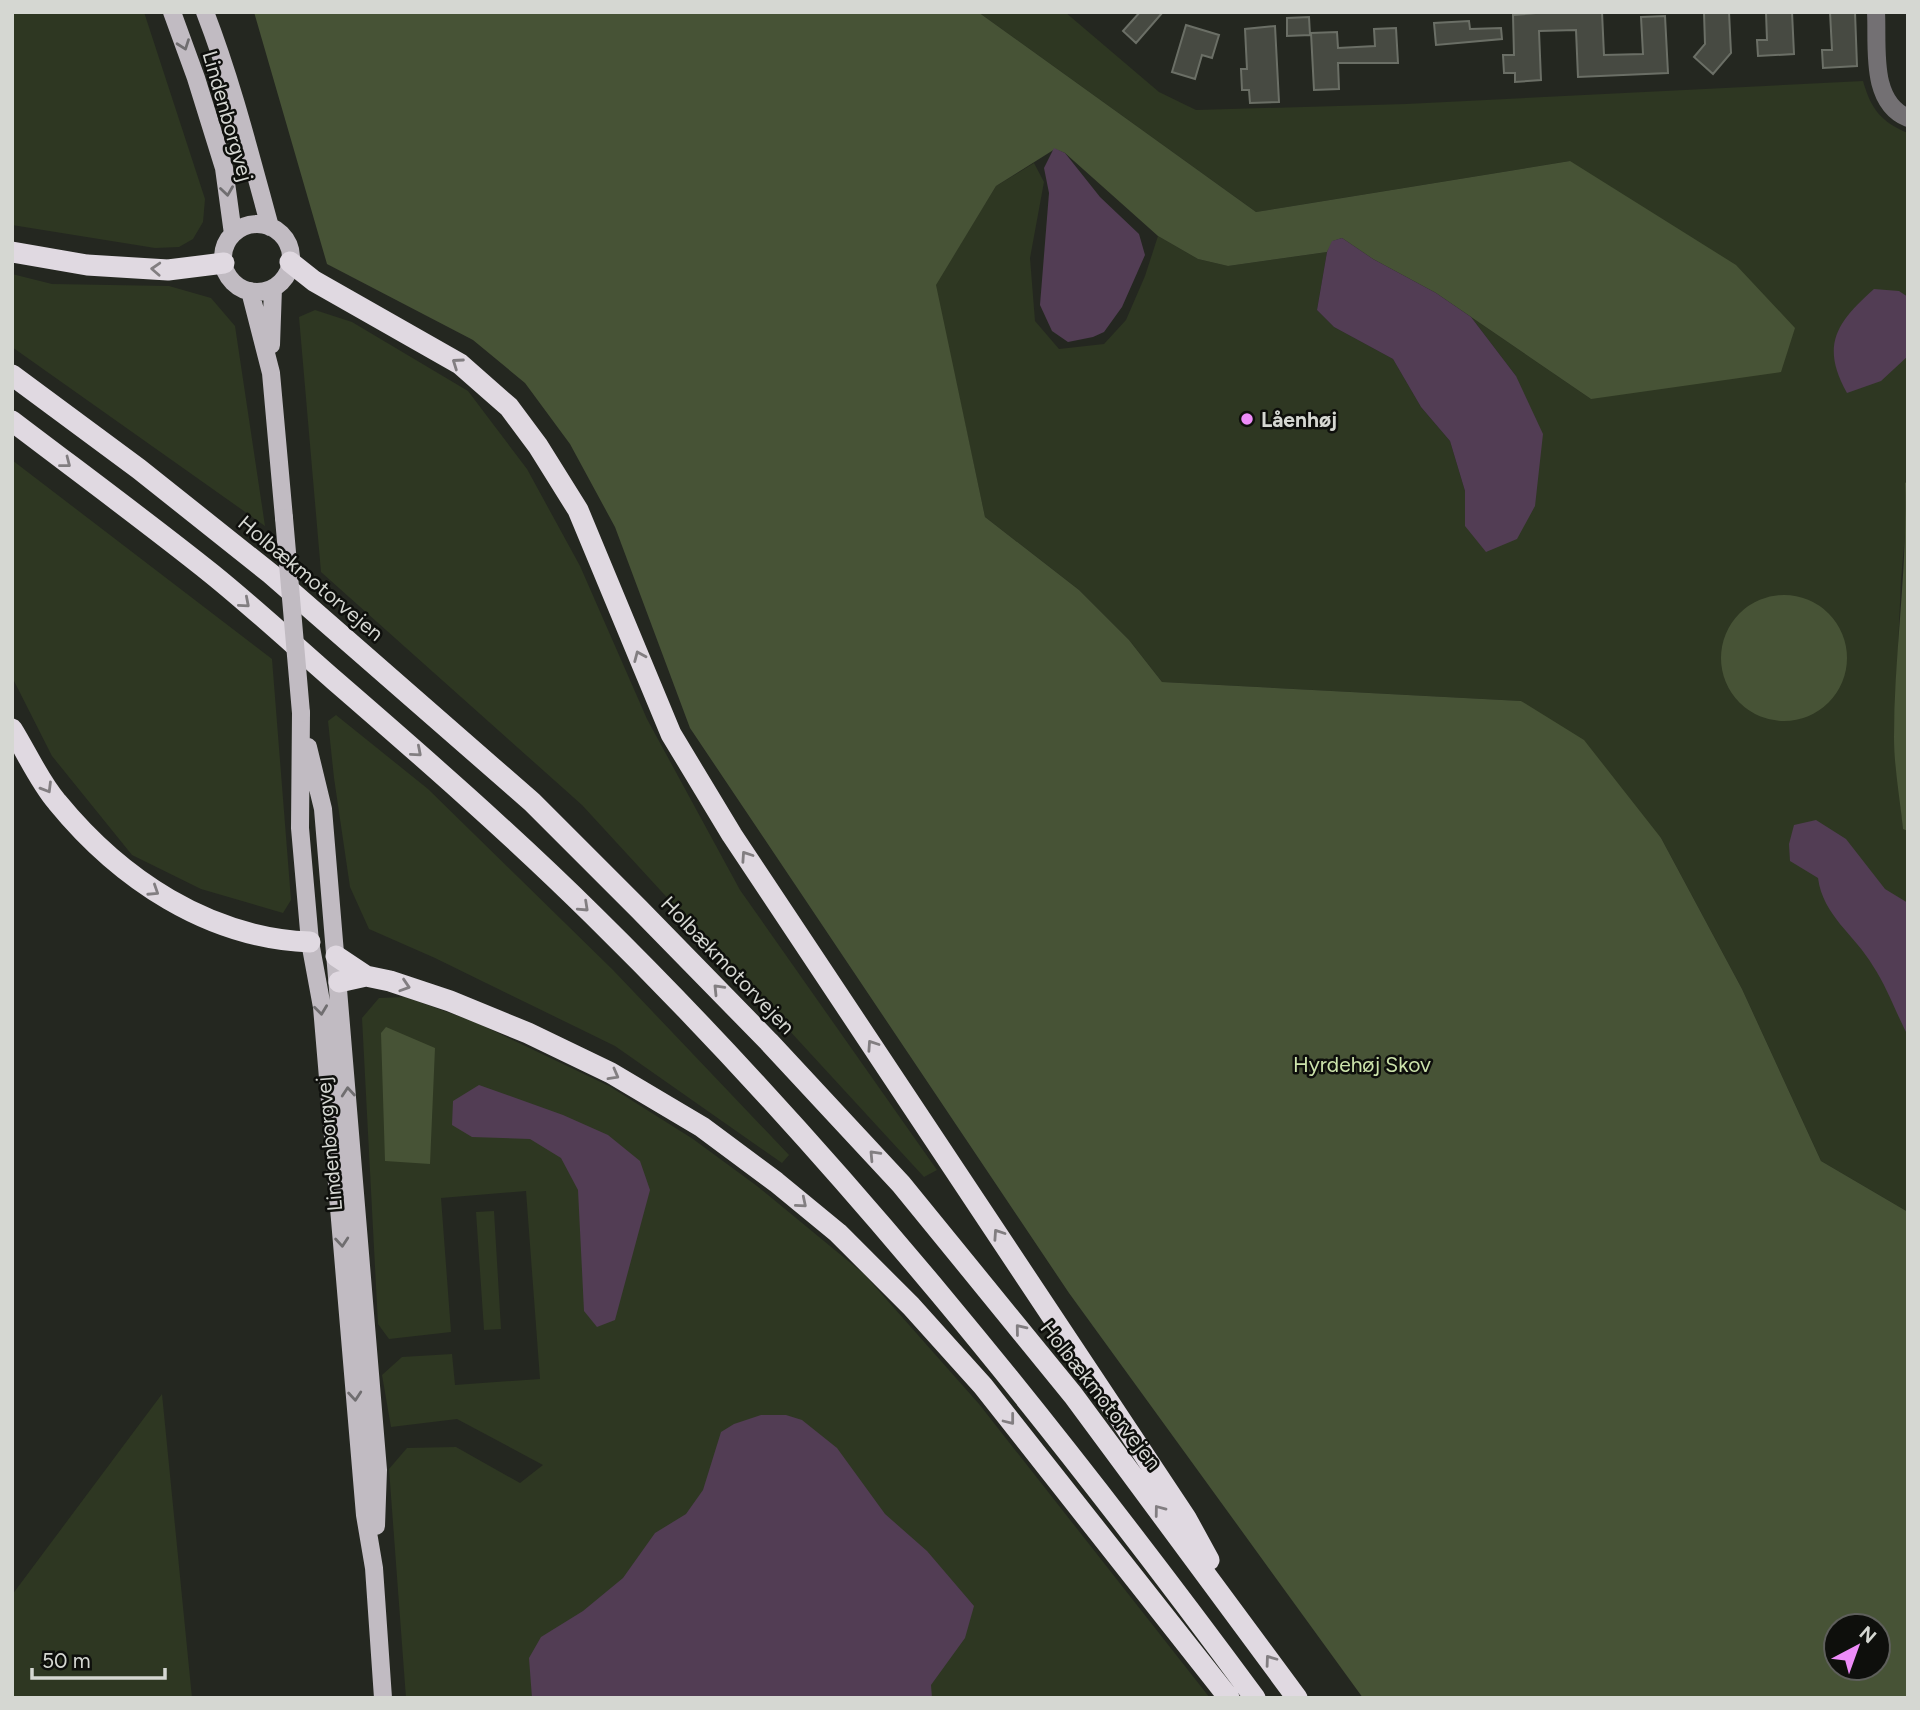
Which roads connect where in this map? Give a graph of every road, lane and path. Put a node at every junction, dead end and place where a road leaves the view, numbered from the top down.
1 (172, 12) edge
2 (205, 12) edge
3 (1876, 12) edge
4 (1908, 118) edge
5 (270, 227) junction
6 (233, 234) junction
7 (12, 253) edge
8 (290, 262) junction
9 (223, 263) junction
10 (273, 288) junction
11 (250, 291) junction
12 (271, 373) junction
13 (12, 375) edge
14 (12, 421) edge
15 (302, 716) junction
16 (12, 729) edge
17 (323, 935) junction
18 (336, 957) junction
19 (366, 976) junction
20 (339, 982) junction
21 (374, 1569) junction
22 (1243, 1623) junction
23 (383, 1698) edge
24 (1229, 1698) edge
25 (1255, 1698) edge
26 (1297, 1698) edge

1 -> 6 main road, Lindenborgvej
2 - 5 main road, Lindenborgvej
3 - 4 street
5 - 6 main road
5 - 8 main road
6 - 9 main road
9 -> 7 highway
8 - 10 main road
22 -> 8 highway
9 - 11 main road
10 - 11 main road
10 - 12 main road, Lindenborgvej
11 - 12 main road, Lindenborgvej
12 - 15 main road, Lindenborgvej, bridge
22 -> 13 highway, Holbækmotorvejen
14 -> 25 highway
15 - 17 main road, Lindenborgvej
15 - 17 main road, Lindenborgvej
16 -> 17 highway
17 - 18 main road
17 -> 21 main road, Lindenborgvej
18 - 19 highway
18 - 20 main road, Lindenborgvej
19 - 20 highway
19 -> 24 highway
21 -> 20 main road, Lindenborgvej
21 - 23 main road, Lindenborgvej
26 -> 22 highway, Holbækmotorvejen

